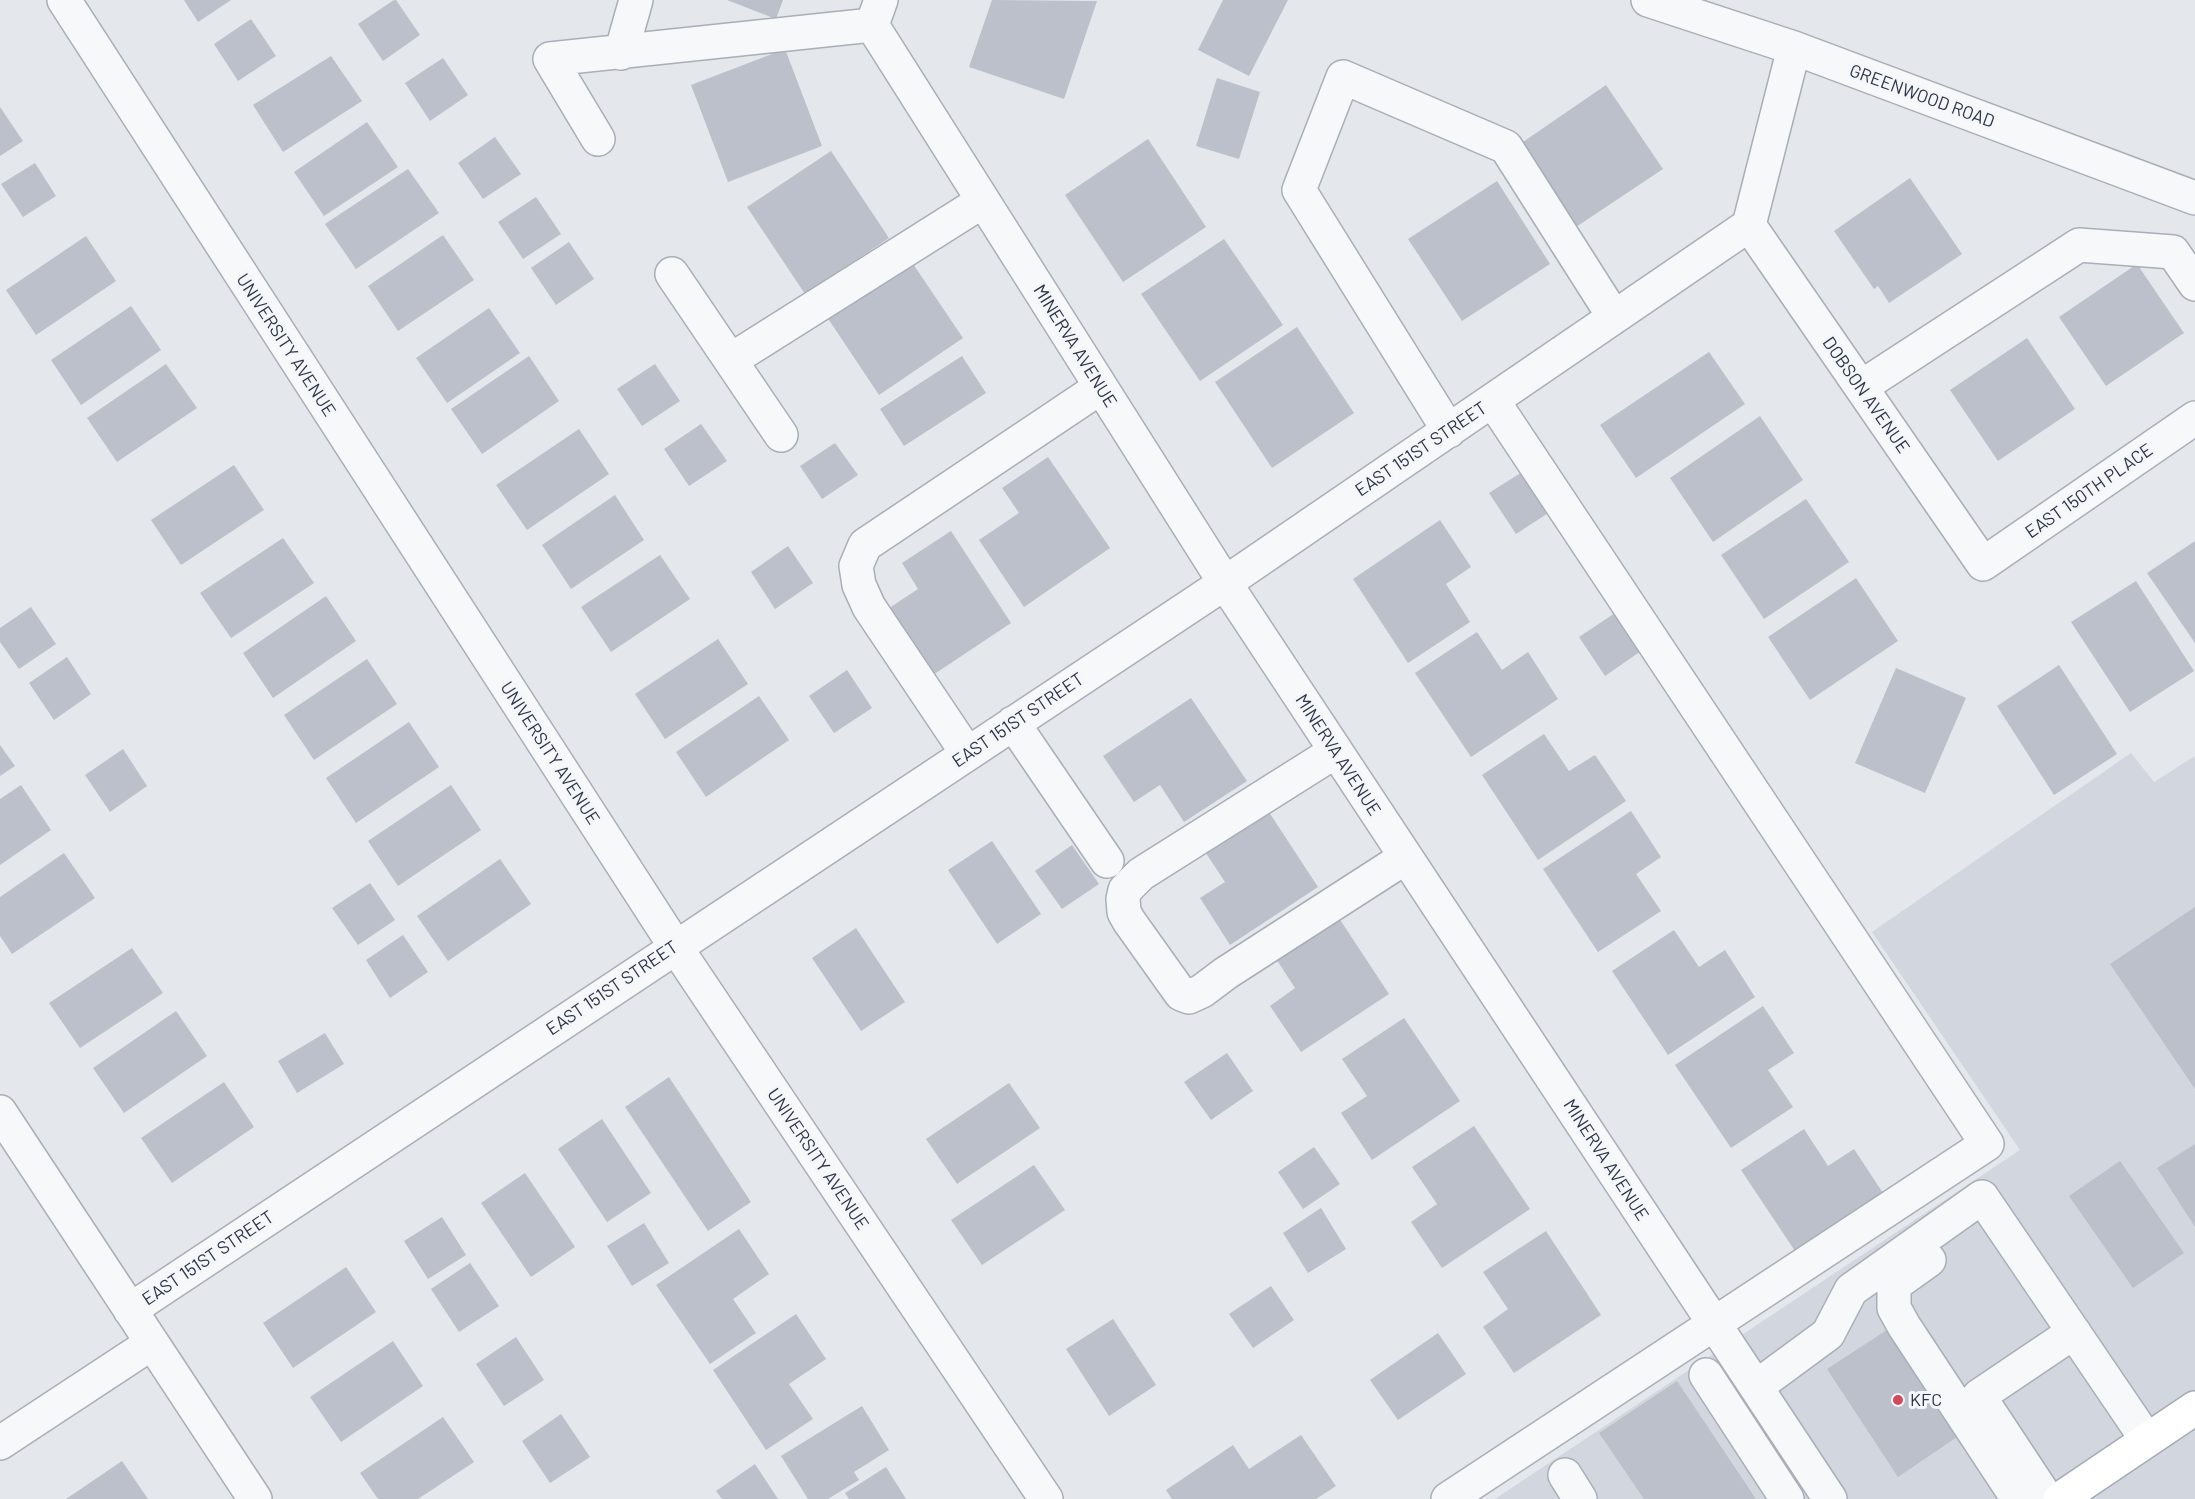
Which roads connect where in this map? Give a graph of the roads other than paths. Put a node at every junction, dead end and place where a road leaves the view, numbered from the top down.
1 (64, 0) edge
2 (636, 0) edge
3 (1648, 0) edge
4 (876, 13) edge
5 (1794, 48) junction
6 (621, 52) junction
7 (598, 139) dead end
8 (2195, 198) edge
9 (983, 201) junction
10 (1749, 225) junction
11 (672, 274) dead end
12 (2195, 284) edge
13 (1614, 317) junction
14 (731, 360) junction
15 (1101, 387) junction
16 (1861, 387) junction
17 (1493, 401) junction
18 (2195, 418) edge
19 (1449, 431) junction
20 (781, 435) dead end
21 (1983, 564) joint
22 (1225, 583) junction
23 (1013, 723) junction
24 (1336, 751) junction
25 (967, 753) junction
26 (1406, 857) junction
27 (1107, 861) dead end
28 (675, 946) junction
29 (0, 1112) edge
30 (1993, 1213) junction
31 (130, 1310) junction
32 (1715, 1324) junction
33 (2074, 1332) junction
34 (152, 1343) junction
35 (1706, 1375) dead end
36 (1756, 1387) junction
37 (2195, 1408) edge
38 (2147, 1440) junction
39 (0, 1443) edge
40 (255, 1499) edge
41 (1046, 1499) edge
42 (1448, 1499) edge
43 (1787, 1499) edge
44 (1830, 1499) edge
45 (2018, 1499) edge
46 (2047, 1499) edge
47 (2060, 1499) edge

1 - 28 street, UNIVERSITY AVENUE
2 - 6 street
3 - 5 street, GREENWOOD ROAD
4 - 6 street
4 - 9 street, MINERVA AVENUE
5 - 8 street, GREENWOOD ROAD
5 - 10 street
6 - 7 street
9 - 14 street
9 - 15 street, MINERVA AVENUE
10 - 13 street, EAST 151ST STREET
10 - 16 street, DOBSON AVENUE
11 - 14 street
12 - 16 street
13 - 17 street, EAST 151ST STREET
13 - 19 street
14 - 20 street
15 - 22 street, MINERVA AVENUE
15 - 25 street
16 - 21 street, DOBSON AVENUE
17 - 19 street, EAST 151ST STREET
17 - 32 street
18 - 21 street, EAST 150TH PLACE
19 - 22 street, EAST 151ST STREET
22 - 23 street, EAST 151ST STREET
22 - 24 street, MINERVA AVENUE
23 - 25 street, EAST 151ST STREET
23 - 27 street
24 - 26 street, MINERVA AVENUE
24 - 26 street
25 - 28 street, EAST 151ST STREET
26 - 32 street, MINERVA AVENUE
28 - 31 street, EAST 151ST STREET
28 - 41 street, UNIVERSITY AVENUE
29 - 31 street
30 - 33 street
30 - 36 street
30 - 45 street
31 - 34 street
32 - 36 street, MINERVA AVENUE
32 - 42 street
33 - 38 street
33 - 46 street
34 - 39 street
34 - 40 street
35 - 43 street
36 - 44 street, MINERVA AVENUE
37 - 38 main road
38 - 47 main road

